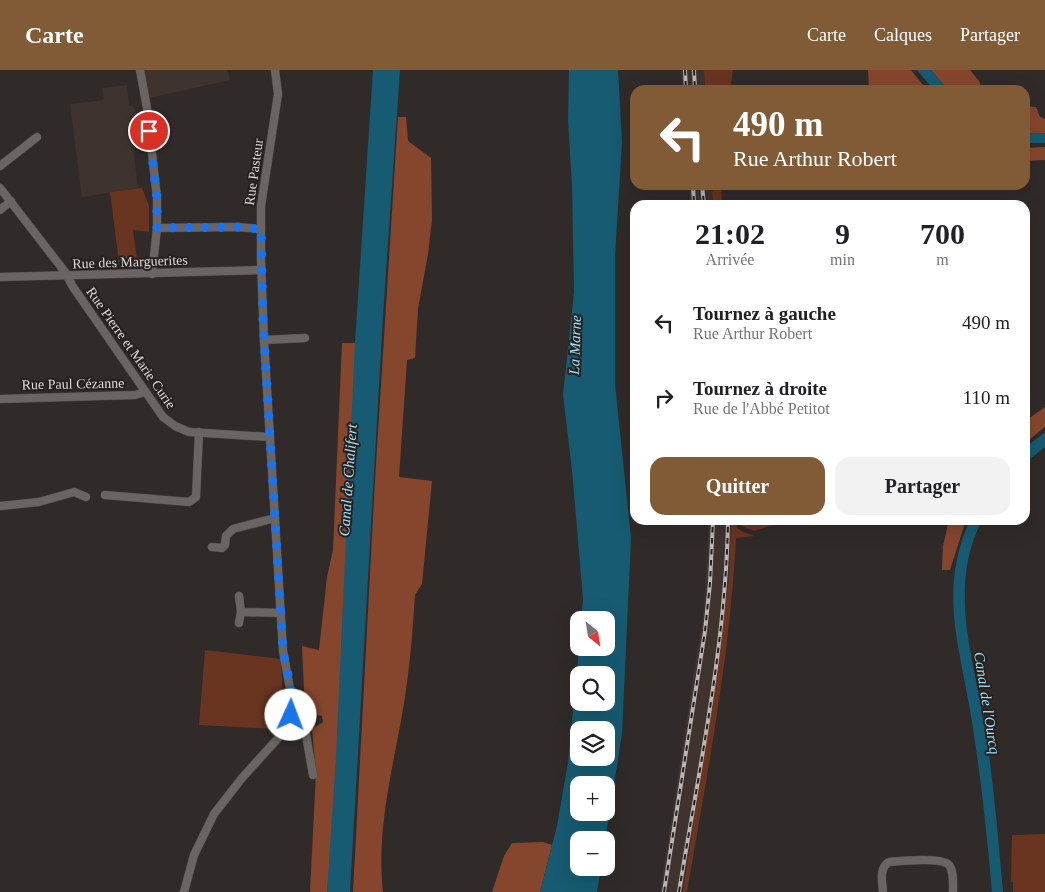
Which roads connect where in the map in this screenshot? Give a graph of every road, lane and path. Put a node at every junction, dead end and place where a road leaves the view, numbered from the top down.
1 (140, 70) edge
2 (275, 70) edge
3 (37, 137) dead end
4 (0, 166) edge
5 (0, 188) edge
6 (11, 202) junction
7 (0, 210) edge
8 (157, 228) junction
9 (261, 229) junction
10 (261, 270) junction
11 (152, 274) junction
12 (68, 276) junction
13 (0, 277) edge
14 (305, 338) dead end
15 (264, 340) junction
16 (145, 392) junction
17 (0, 399) edge
18 (199, 432) junction
19 (270, 437) junction
20 (105, 496) dead end
21 (86, 497) dead end
22 (0, 506) edge
23 (275, 518) junction
24 (212, 547) dead end
25 (239, 596) dead end
26 (241, 612) junction
27 (281, 613) junction
28 (239, 624) dead end
29 (293, 708) junction
30 (313, 775) dead end
31 (184, 892) edge
32 (883, 892) edge
33 (953, 892) edge

1 - 8 street
2 - 9 street, Rue Pasteur
3 - 4 street
5 - 6 street, Rue Pierre et Marie Curie
6 - 7 street
6 - 12 street, Rue Pierre et Marie Curie
8 - 9 street
8 - 11 street
9 - 10 street, Rue Pasteur
10 - 11 street, Rue des Marguerites
10 - 15 street, Rue Pasteur
11 - 12 street, Rue des Marguerites
12 - 13 street, Rue des Marguerites
12 - 16 street, Rue Pierre et Marie Curie
14 - 15 street
15 - 19 street, Rue Pasteur
16 - 17 street, Rue Paul Cézanne
16 - 18 street, Rue Pierre et Marie Curie
18 - 19 street, Rue Pierre et Marie Curie
18 - 20 street
19 - 23 street, Rue Pasteur
21 - 22 street
23 - 24 street
23 - 27 street, Rue Pasteur
25 - 26 street
26 - 27 street
26 - 28 street
27 - 29 street, Rue Pasteur
29 - 30 street
29 - 31 street
32 - 33 street

